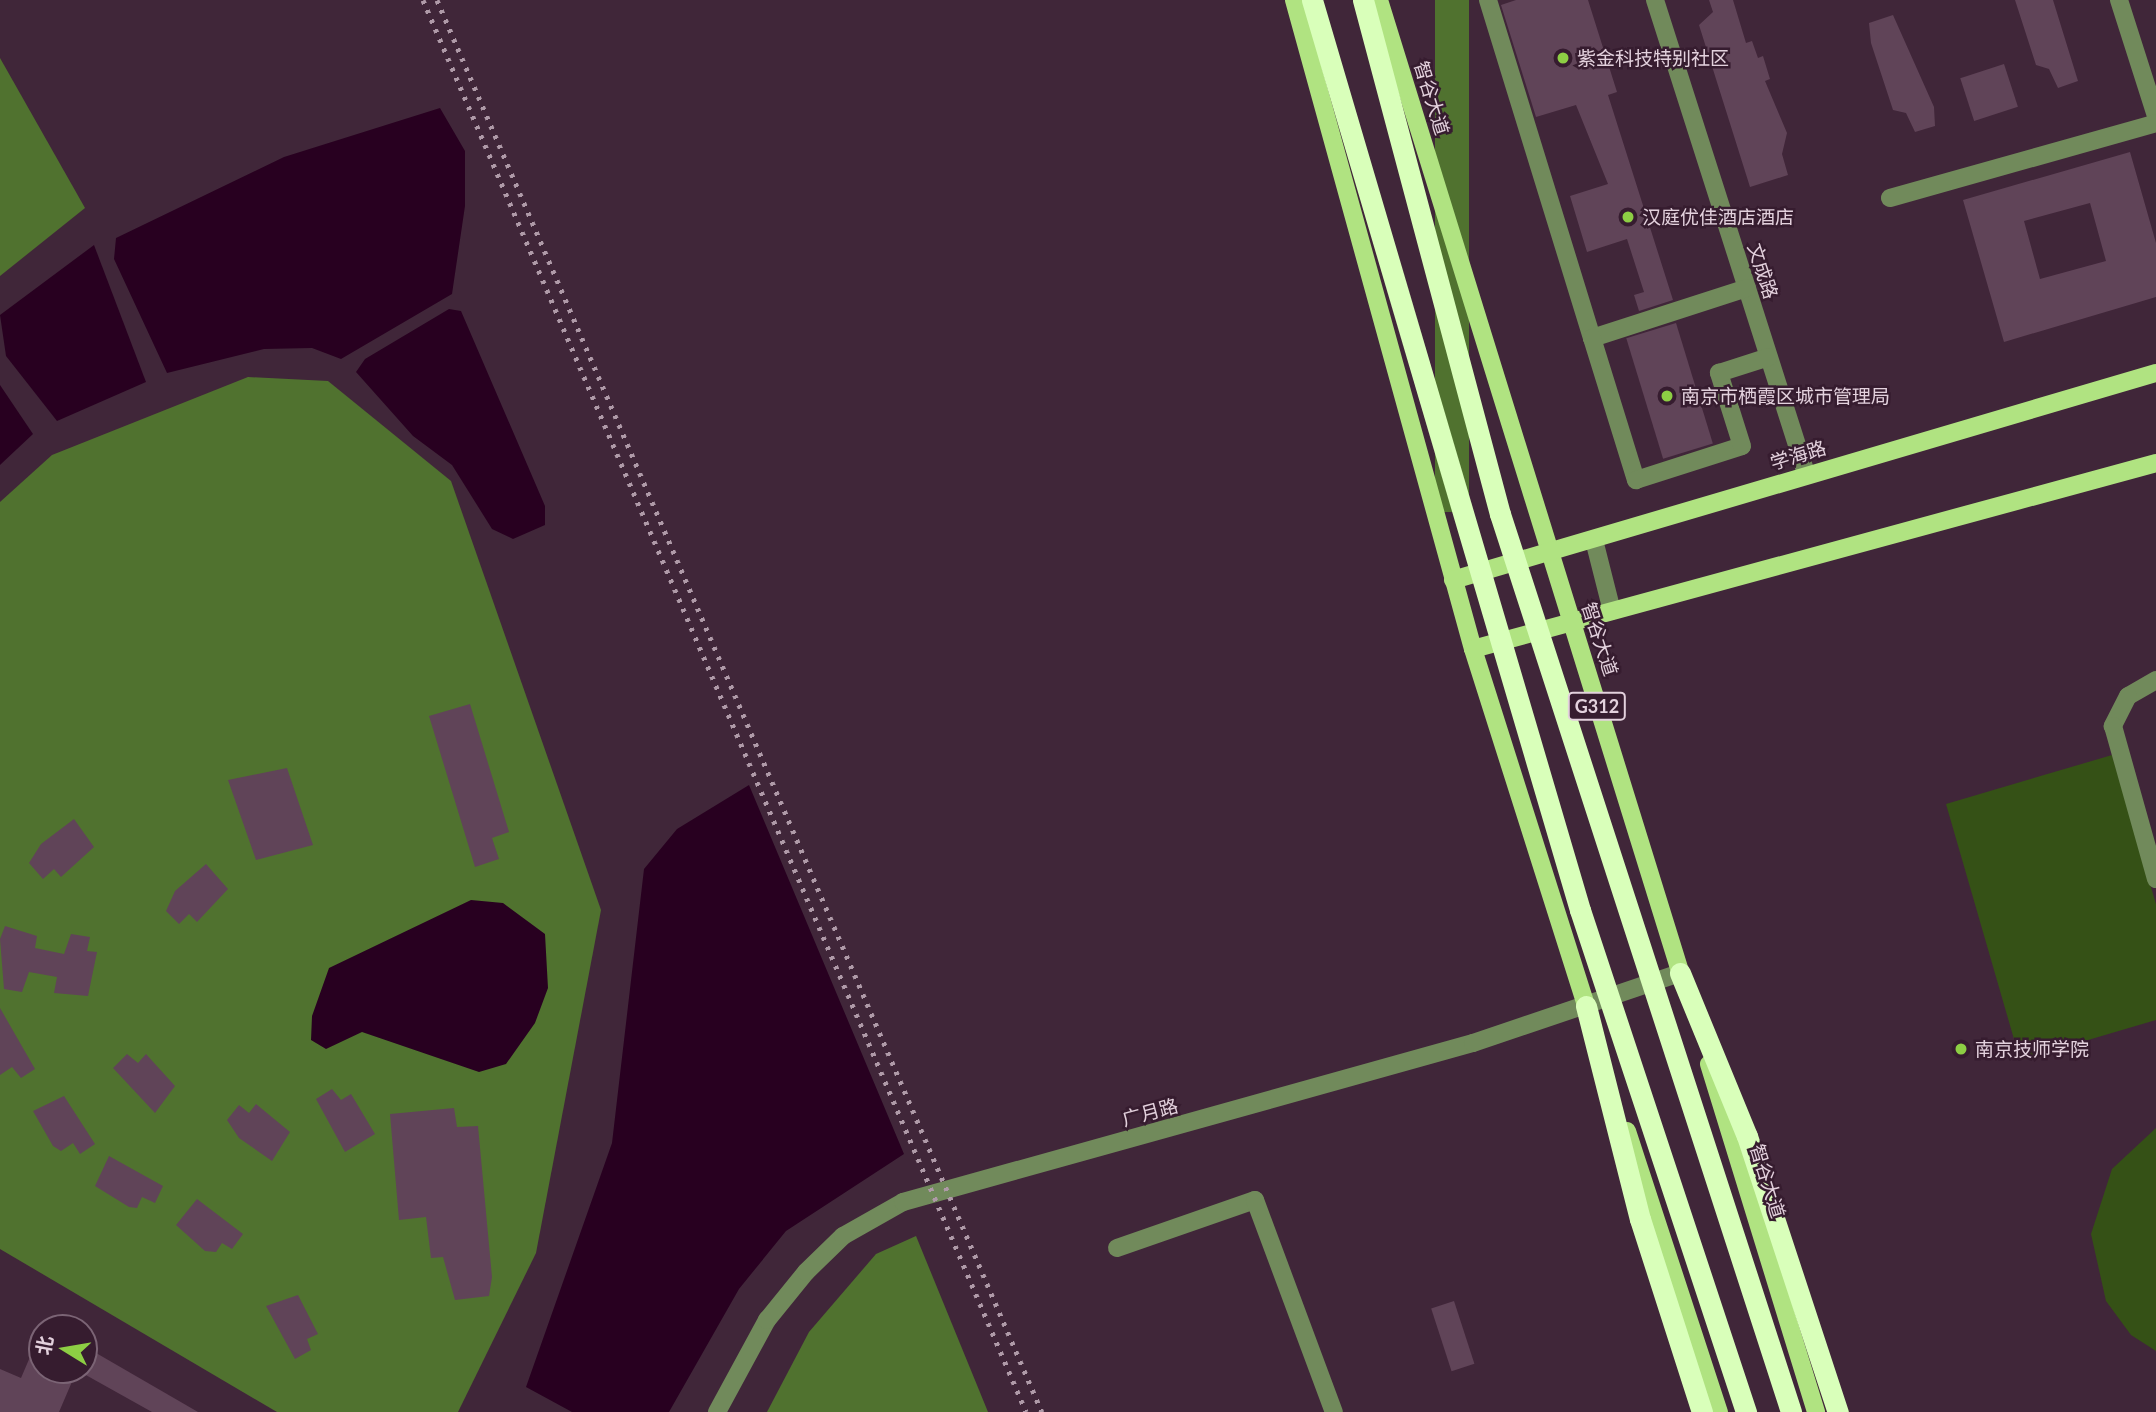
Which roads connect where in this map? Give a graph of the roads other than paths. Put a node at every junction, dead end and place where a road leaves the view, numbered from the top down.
1 (1294, 0) edge
2 (1311, 0) edge
3 (1488, 0) edge
4 (1655, 0) edge
5 (2119, 0) edge
6 (1368, 3) edge
7 (2156, 116) edge
8 (2156, 123) edge
9 (1890, 198) dead end
10 (1747, 288) junction
11 (1592, 338) junction
12 (1769, 357) junction
13 (2156, 373) edge
14 (2156, 463) edge
15 (1806, 474) junction
16 (1594, 540) junction
17 (1547, 553) junction
18 (1453, 580) junction
19 (1612, 611) junction
20 (1571, 622) junction
21 (1473, 649) junction
22 (2156, 680) edge
23 (2156, 878) edge
24 (1680, 973) junction
25 (1586, 1006) junction
26 (1116, 1248) dead end
27 (717, 1412) edge
28 (1334, 1412) edge
29 (1702, 1412) edge
30 (1719, 1412) edge
31 (1746, 1412) edge
32 (1791, 1412) edge
33 (1816, 1412) edge
34 (1838, 1412) edge

1 - 18 main road
2 - 31 highway
3 - 11 street
4 - 10 street, 文成路
5 - 7 street
6 - 17 main road, 智谷大道 / G312
6 - 32 highway, 智谷大道 / G312
8 - 9 street
10 - 11 street
10 - 12 street, 文成路
11 - 12 street
12 - 15 street, 文成路
13 - 15 main road, 学海路
14 - 19 main road
15 - 16 main road, 学海路
16 - 17 main road, 学海路
16 - 19 street
17 - 18 main road, 学海路
17 - 20 main road, 智谷大道 / G312
18 - 21 main road
19 - 20 main road
20 - 21 main road
20 - 24 main road, 智谷大道 / G312
21 - 25 main road
22 - 23 street
24 - 25 street, 广月路
24 - 33 main road, 智谷大道 / G312
24 - 34 highway
25 - 27 street, 广月路
25 - 29 highway
25 - 30 main road
26 - 28 street

